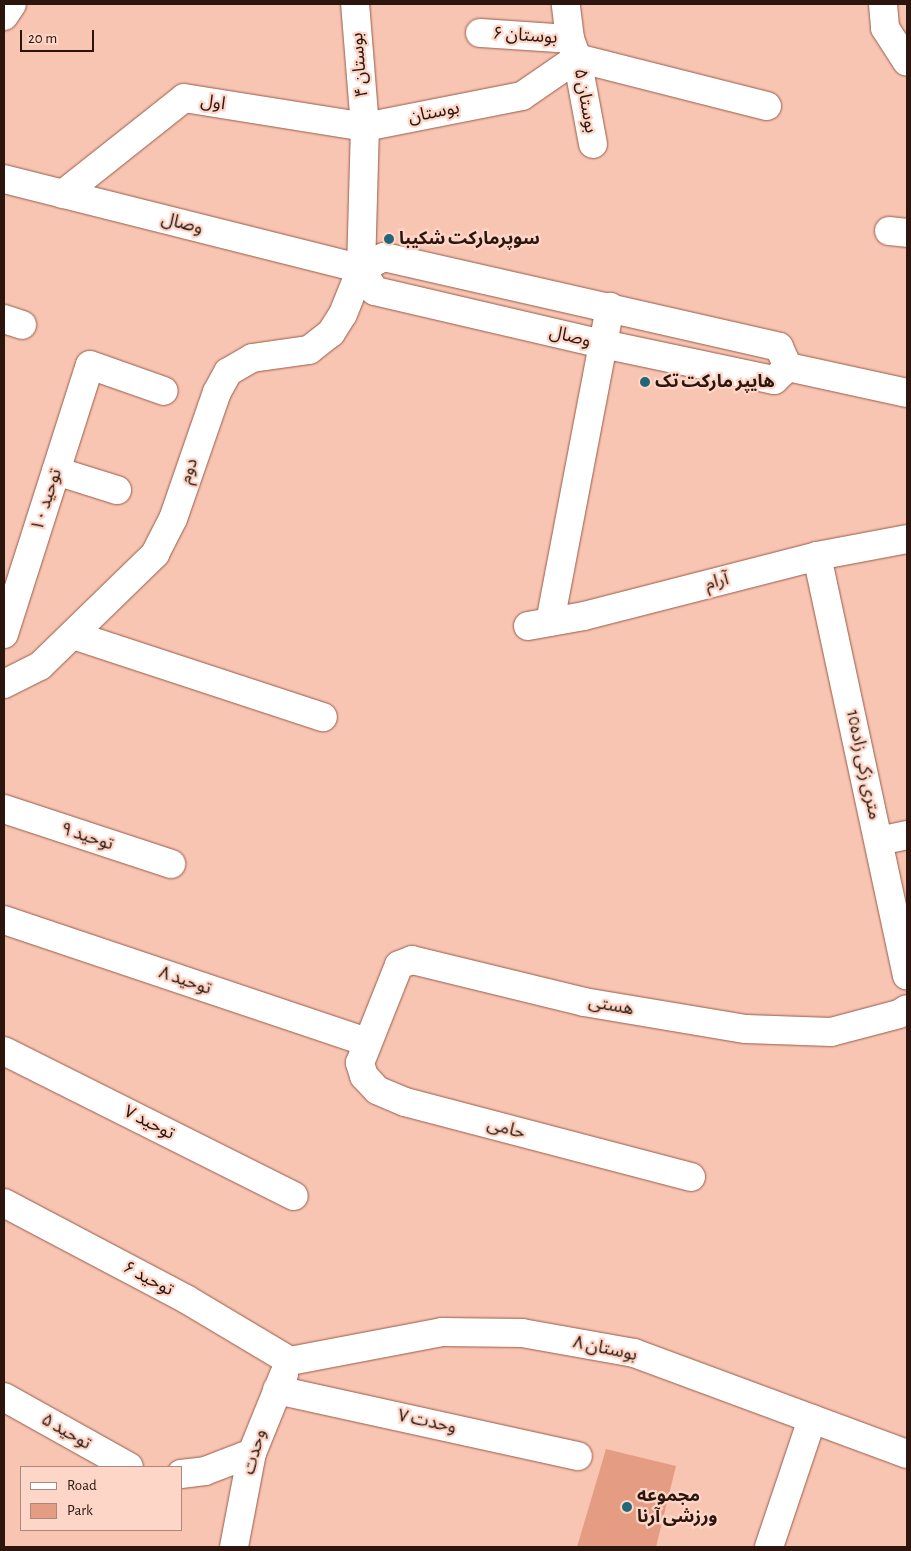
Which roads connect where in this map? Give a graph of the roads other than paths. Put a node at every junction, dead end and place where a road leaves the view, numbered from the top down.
1 (12, 4) edge
2 (355, 4) edge
3 (566, 4) edge
4 (883, 4) edge
5 (4, 16) edge
6 (480, 34) dead end
7 (573, 48) junction
8 (907, 62) edge
9 (767, 106) dead end
10 (365, 127) junction
11 (593, 144) dead end
12 (4, 179) edge
13 (63, 194) junction
14 (361, 269) junction
15 (610, 307) junction
16 (603, 344) junction
17 (788, 367) junction
18 (164, 391) dead end
19 (907, 393) edge
20 (56, 471) junction
21 (117, 490) dead end
22 (907, 539) edge
23 (818, 556) junction
24 (4, 634) edge
25 (73, 635) junction
26 (4, 684) edge
27 (323, 717) dead end
28 (4, 809) edge
29 (907, 835) edge
30 (879, 841) junction
31 (171, 864) dead end
32 (4, 920) edge
33 (907, 975) edge
34 (907, 1008) edge
35 (366, 1042) junction
36 (4, 1050) edge
37 (691, 1177) dead end
38 (294, 1196) dead end
39 (4, 1203) edge
40 (290, 1361) junction
41 (277, 1390) junction
42 (4, 1397) edge
43 (812, 1419) junction
44 (252, 1453) junction
45 (907, 1454) edge
46 (578, 1456) dead end
47 (127, 1466) edge
48 (182, 1474) edge
49 (234, 1547) edge
50 (769, 1547) edge

1 - 5 street
2 - 10 street, بوستان ۴
3 - 7 street
4 - 8 street
6 - 7 street, بوستان ۶
7 - 9 street, بوستان ۶
7 - 10 street, بوستان
7 - 11 street, بوستان ۵
10 - 13 street, اول
10 - 14 street
12 - 13 street, وصال
13 - 14 street, وصال
14 - 15 street
14 - 16 street, وصال
14 - 25 street, دوم
15 - 16 street
15 - 17 street
16 - 17 street, وصال
16 - 23 street, آرام
17 - 19 street
18 - 20 street, توحید ۱۰
20 - 21 street
20 - 24 street, توحید ۱۰
22 - 23 street, آرام
23 - 30 street, 10متری زکی زاده
25 - 26 street, دوم
25 - 27 street
28 - 31 street, توحید ۹
29 - 30 street
30 - 33 street, 10متری زکی زاده
32 - 35 street, توحید ۸
34 - 35 street, هستی
35 - 37 street, حامی
36 - 38 street, توحید ۷
39 - 40 street, توحید ۶
40 - 41 street, وحدت
40 - 43 street, بوستان ۸
41 - 44 street, وحدت
41 - 46 street, وحدت ۷
42 - 47 street, توحید ۵
43 - 45 street, بوستان ۸
43 - 50 street
44 - 48 street
44 - 49 street, وحدت

